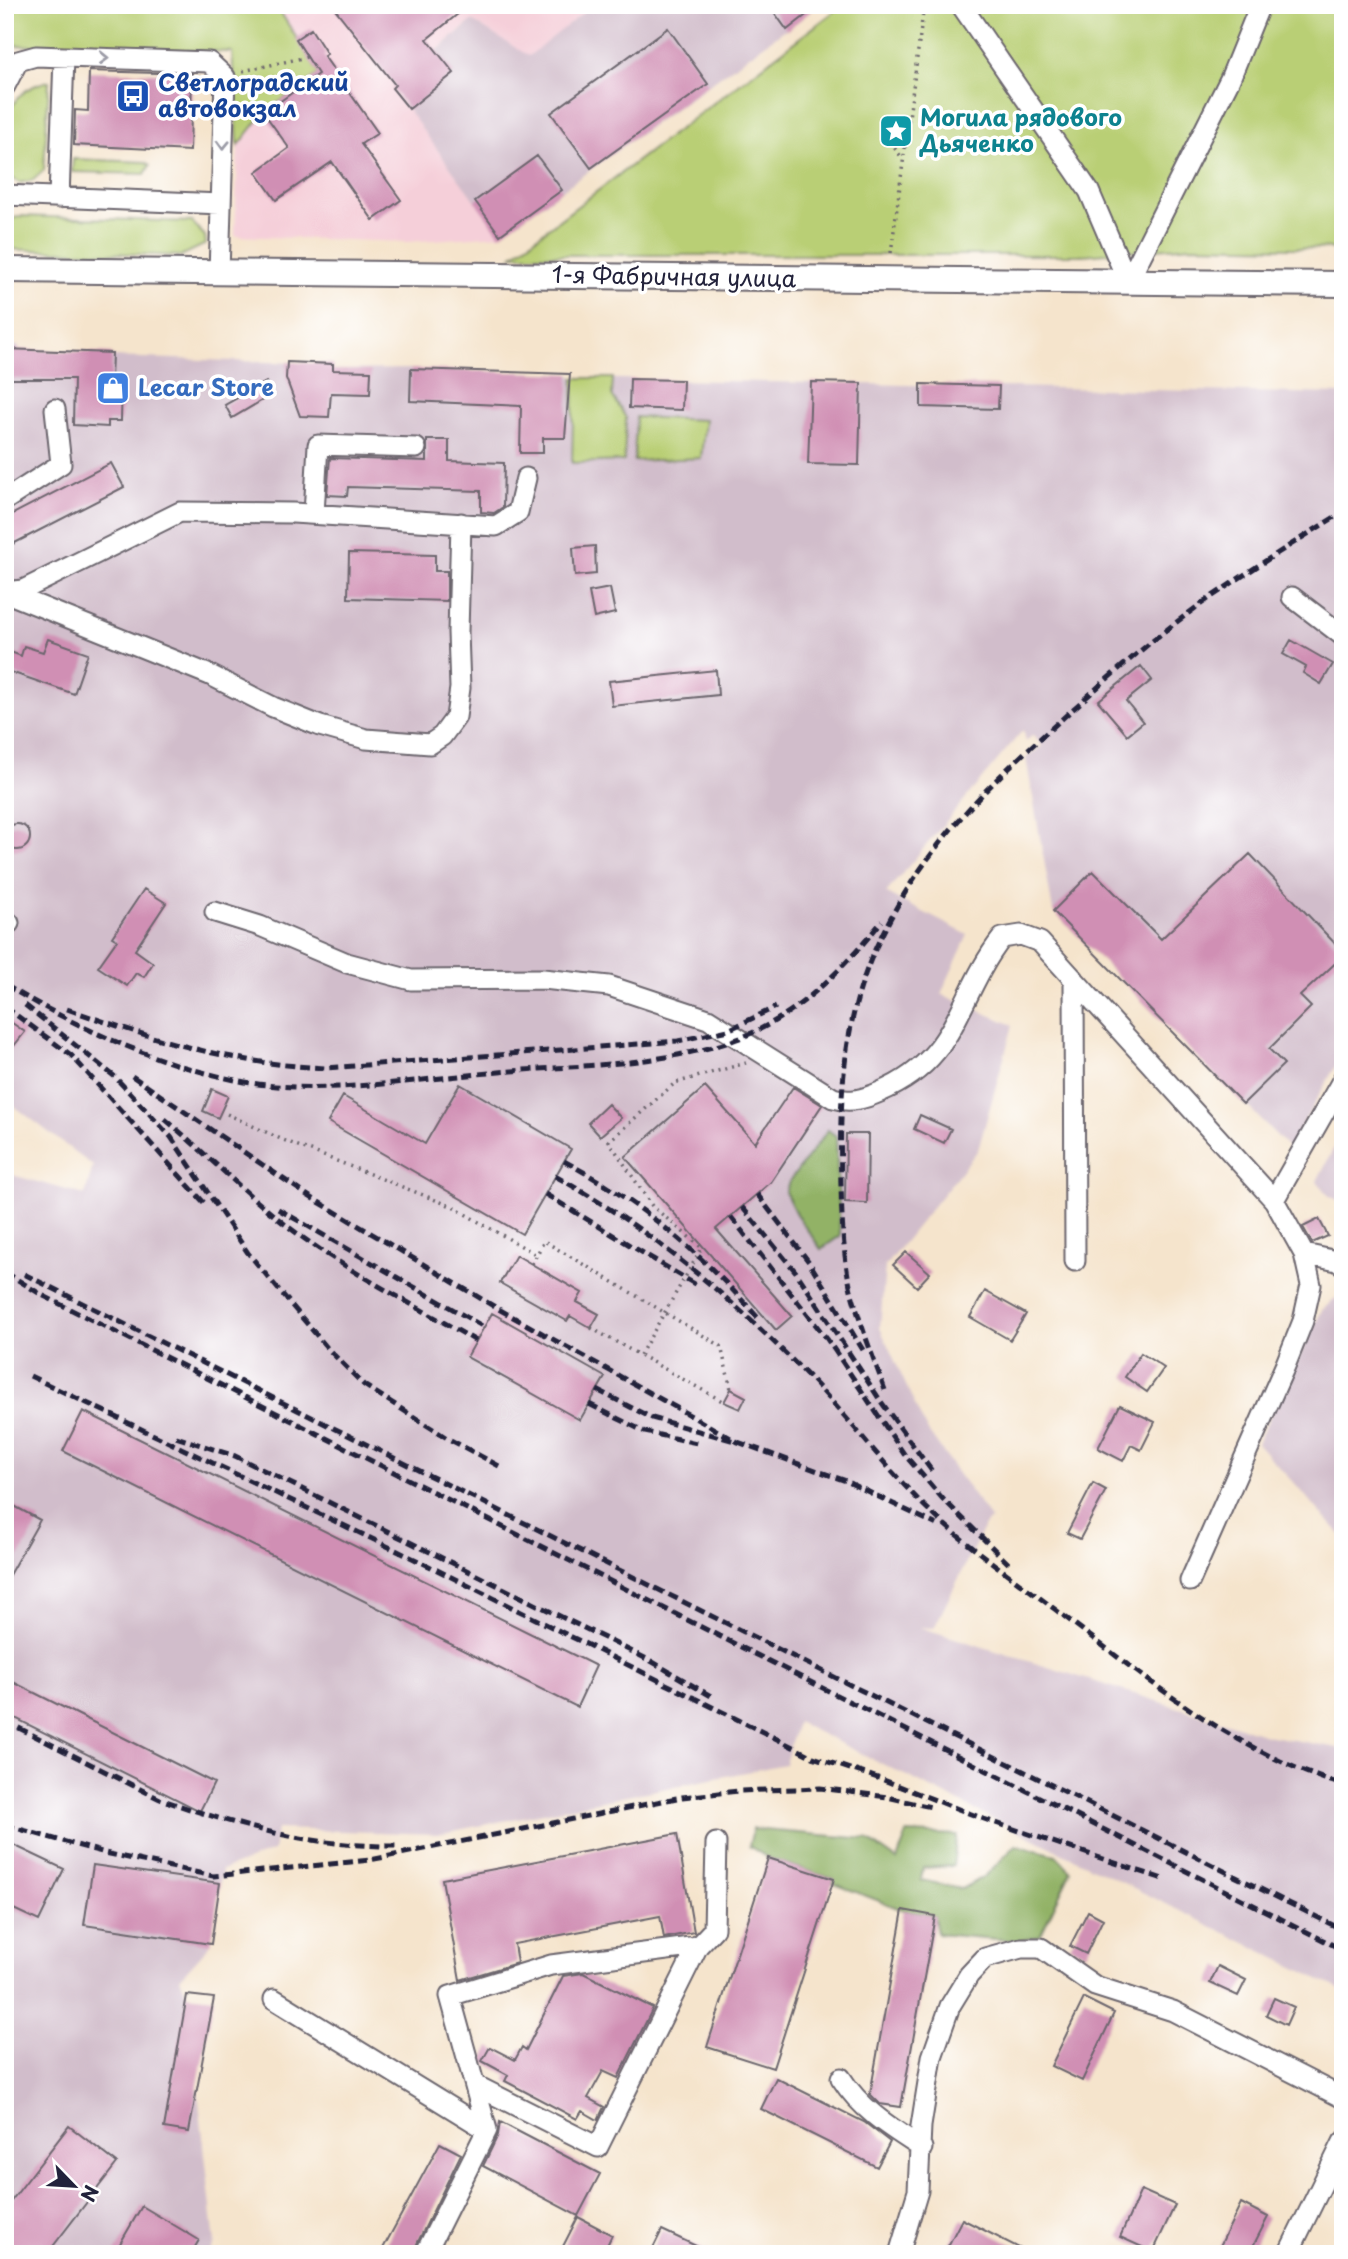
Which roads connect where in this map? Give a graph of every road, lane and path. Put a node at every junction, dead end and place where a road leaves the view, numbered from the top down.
1 (924, 5) edge
2 (961, 5) edge
3 (1260, 5) edge
4 (64, 57) junction
5 (307, 57) dead end
6 (234, 73) dead end
7 (5, 86) edge
8 (886, 137) dead end
9 (903, 159) junction
10 (5, 195) edge
11 (59, 198) junction
12 (221, 204) junction
13 (891, 253) dead end
14 (5, 270) edge
15 (219, 273) junction
16 (1128, 282) junction
17 (1343, 284) edge
18 (55, 409) dead end
19 (416, 447) dead end
20 (526, 478) dead end
21 (5, 500) edge
22 (314, 514) junction
23 (461, 523) junction
24 (6, 593) edge
25 (1292, 597) dead end
26 (1343, 636) edge
27 (215, 912) dead end
28 (1074, 979) junction
29 (767, 1056) junction
30 (1343, 1079) edge
31 (227, 1114) dead end
32 (1274, 1200) junction
33 (1304, 1254) junction
34 (537, 1255) junction
35 (1075, 1261) dead end
36 (531, 1264) dead end
37 (1343, 1265) edge
38 (664, 1311) junction
39 (591, 1328) dead end
40 (640, 1355) junction
41 (731, 1389) dead end
42 (724, 1402) dead end
43 (1190, 1581) dead end
44 (716, 1843) dead end
45 (698, 1946) junction
46 (274, 1998) dead end
47 (841, 2078) dead end
48 (475, 2085) junction
49 (1343, 2098) edge
50 (487, 2130) junction
51 (1343, 2142) edge
52 (922, 2148) junction
53 (425, 2254) edge
54 (899, 2254) edge
55 (1289, 2254) edge

1 - 9 path
2 - 16 street
3 - 16 street
4 - 7 street
4 - 11 street
4 -> 12 street
5 - 6 path
8 - 9 path
9 - 13 path
10 - 11 street
11 - 12 street
12 - 15 street
14 - 15 main road, 1-я Фабричная улица
15 - 16 main road, 1-я Фабричная улица
16 - 17 main road, 1-я Фабричная улица
18 - 21 street
19 - 22 street
20 - 23 street
22 - 23 street
22 - 24 street
23 - 24 street
25 - 26 street
27 - 29 street
28 - 29 street
28 - 32 street
28 - 35 street
29 - 38 path
30 - 32 street
31 - 34 path
32 - 33 street
33 - 37 street
33 - 43 street
34 - 36 path
34 - 38 path
38 - 40 path
38 - 41 path
39 - 40 path
40 - 42 path
44 - 45 street
45 - 48 street
45 - 48 street
46 - 50 street
47 - 52 street
48 - 50 street
49 - 52 street
50 - 53 street
51 - 55 street
52 - 54 street

